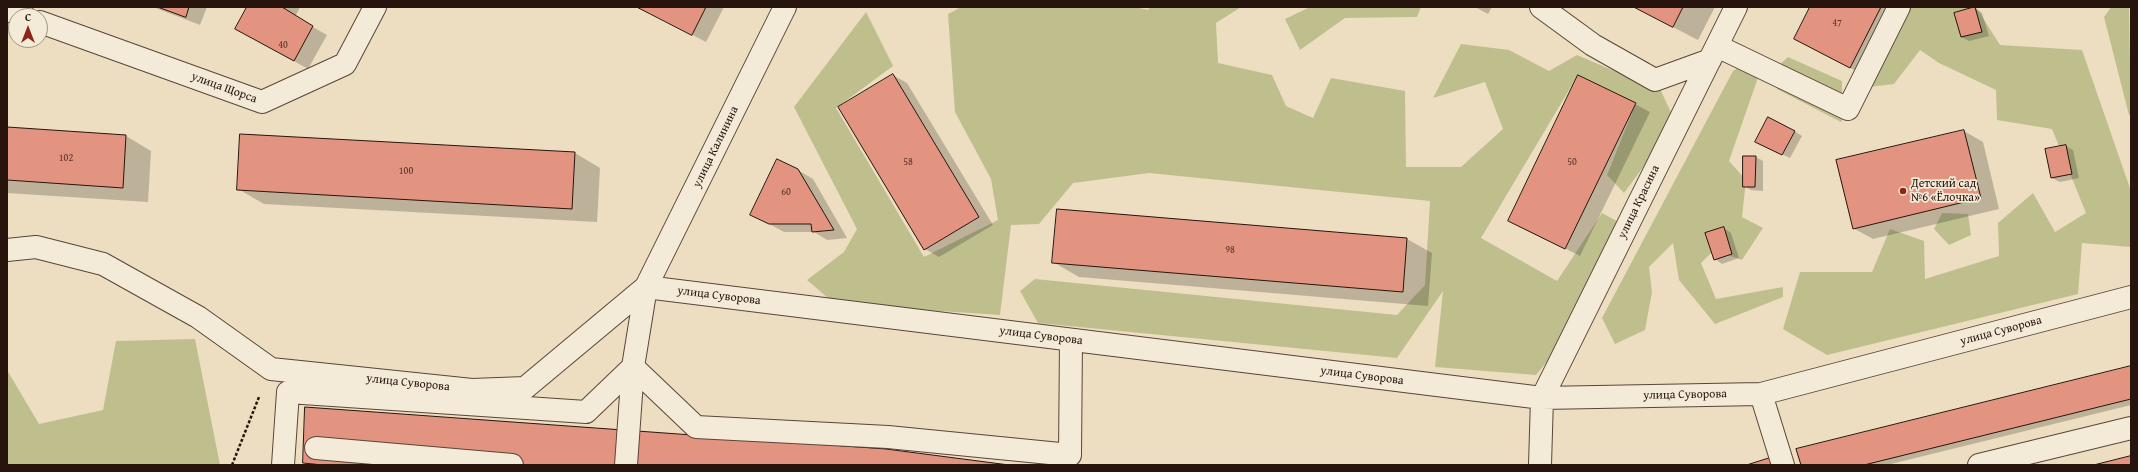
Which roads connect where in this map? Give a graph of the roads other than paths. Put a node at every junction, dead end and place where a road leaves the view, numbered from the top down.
1 (375, 7) edge
2 (785, 7) edge
3 (1542, 7) edge
4 (1736, 7) edge
5 (1899, 7) edge
6 (48, 25) edge
7 (1713, 53) junction
8 (7, 250) edge
9 (646, 287) junction
10 (2131, 297) edge
11 (1071, 340) junction
12 (633, 367) junction
13 (1761, 394) junction
14 (1542, 398) junction
15 (2131, 428) edge
16 (316, 448) dead end
17 (1069, 460) edge
18 (283, 465) edge
19 (512, 465) edge
20 (626, 465) edge
21 (1540, 465) edge
22 (1783, 465) edge
23 (1979, 465) edge

1 - 6 street, улица Щорса
2 - 9 street, улица Калинина
3 - 7 street
4 - 7 street, улица Красина
5 - 7 street
7 - 14 street, улица Красина
8 - 9 street, улица Суворова
9 - 11 street, улица Суворова
9 - 12 street
10 - 13 street, улица Суворова
11 - 14 street, улица Суворова
11 - 17 street
12 - 17 street
12 - 18 street
12 - 20 street
13 - 14 street, улица Суворова
13 - 22 street
14 - 21 street
15 - 23 street
16 - 19 street

